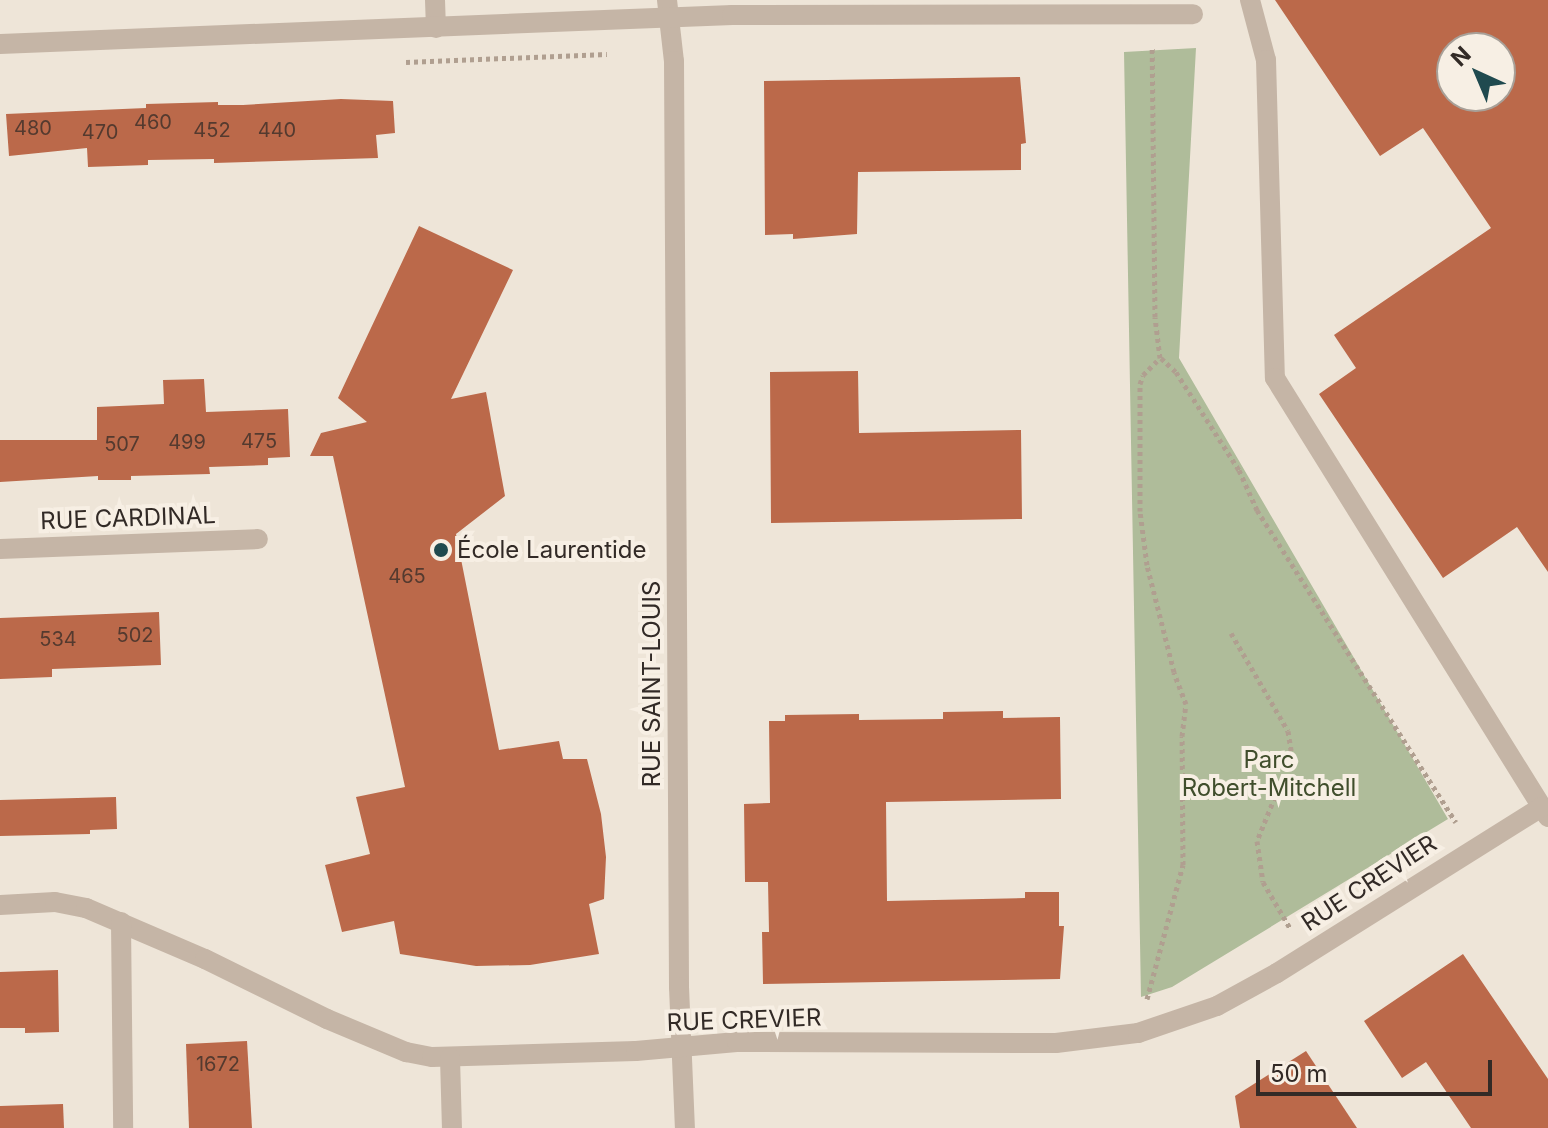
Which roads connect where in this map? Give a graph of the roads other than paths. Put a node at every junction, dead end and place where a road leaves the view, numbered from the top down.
1 (435, 0) edge
2 (1250, 0) edge
3 (1124, 7) edge
4 (668, 9) edge
5 (1193, 14) dead end
6 (436, 28) junction
7 (0, 44) edge
8 (258, 539) dead end
9 (0, 549) edge
10 (1545, 812) edge
11 (0, 905) edge
12 (121, 922) junction
13 (680, 1047) junction
14 (450, 1058) junction
15 (123, 1128) edge
16 (452, 1128) edge
17 (685, 1128) edge

1 - 6 street
2 - 10 street
3 - 4 street
3 - 5 street
4 - 6 street
4 - 13 street, RUE SAINT-LOUIS
6 - 7 street
8 - 9 street, RUE CARDINAL
10 - 13 street, RUE CREVIER
11 - 12 street, RUE CREVIER
12 - 14 street, RUE CREVIER
12 - 15 street
13 - 14 street, RUE CREVIER
13 - 17 street, RUE SAINT-LOUIS
14 - 16 street

